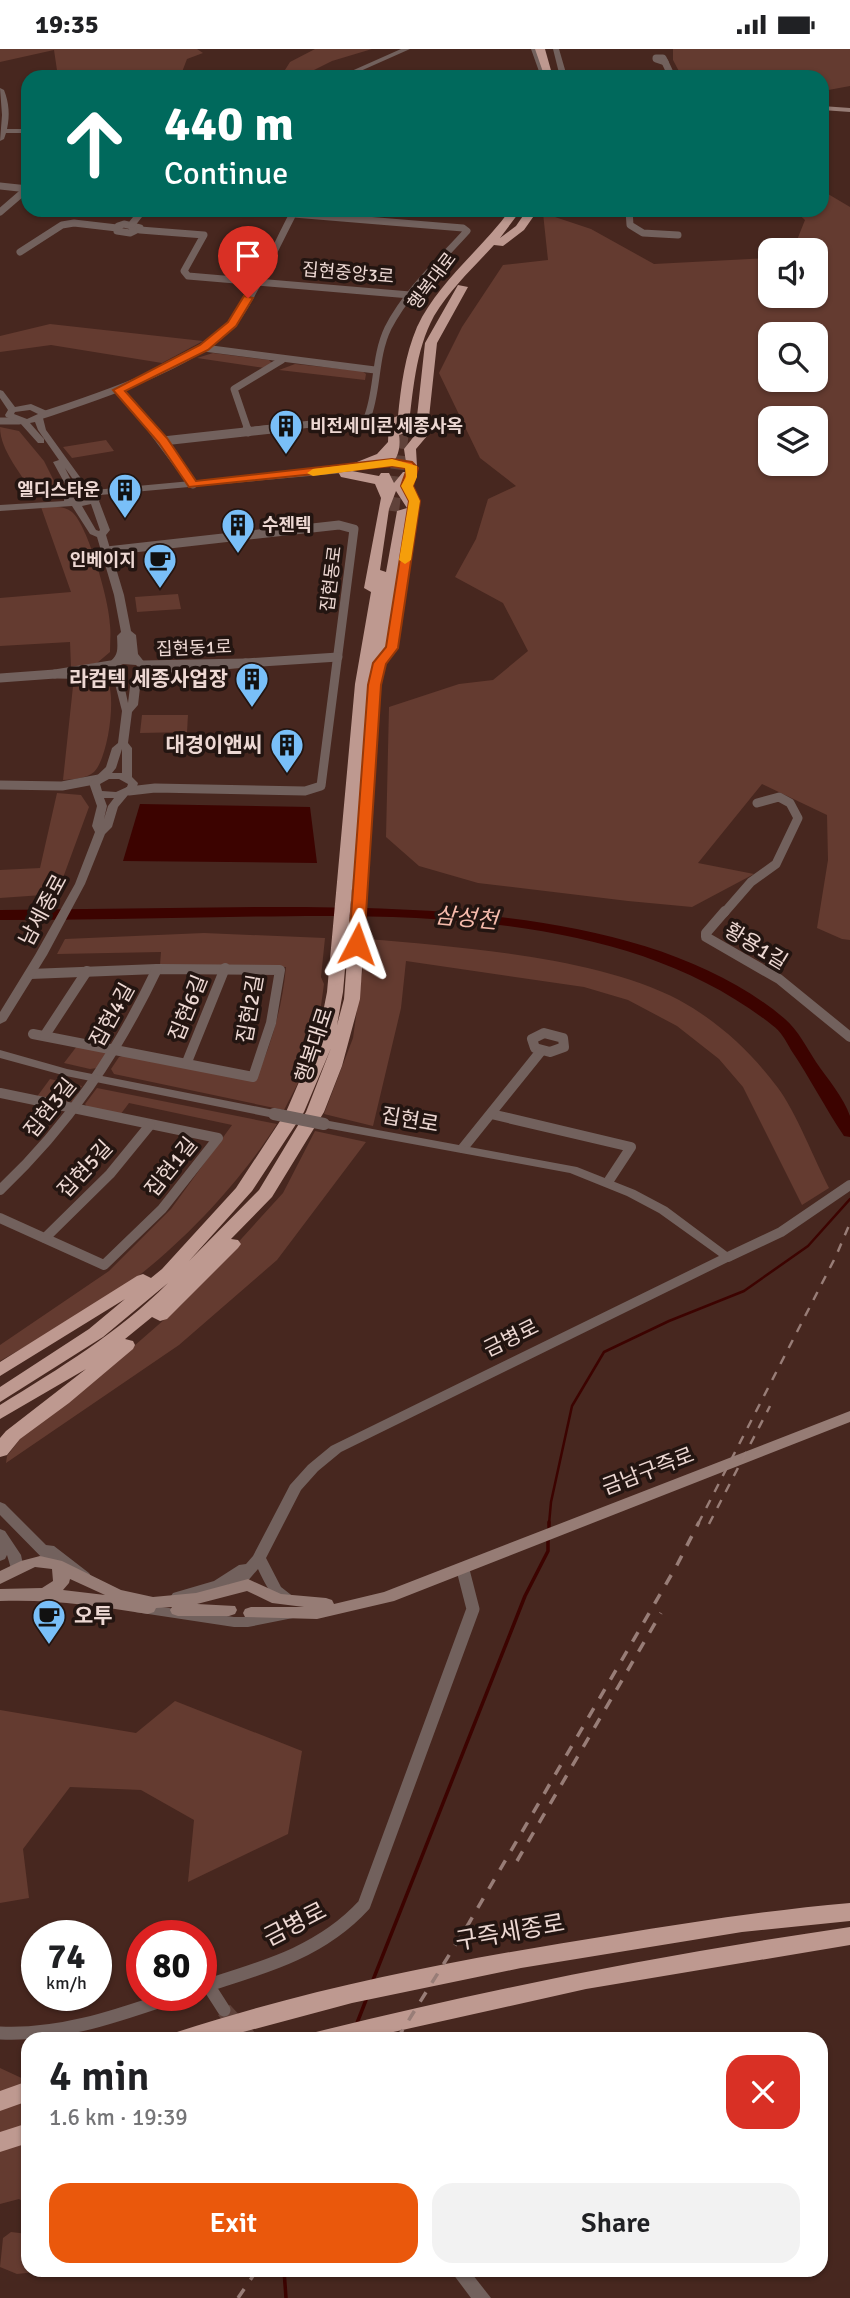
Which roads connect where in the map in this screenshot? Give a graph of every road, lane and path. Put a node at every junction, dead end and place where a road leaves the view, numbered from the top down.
1 (407, 49) edge
2 (534, 49) edge
3 (540, 49) edge
4 (547, 49) edge
5 (556, 49) edge
6 (665, 62) dead end
7 (358, 70) edge
8 (549, 70) edge
9 (550, 70) edge
10 (551, 70) edge
11 (562, 70) edge
12 (669, 70) edge
13 (0, 90) edge
14 (829, 108) edge
15 (850, 109) edge
16 (21, 132) edge
17 (1, 133) edge
18 (0, 186) edge
19 (21, 188) edge
20 (21, 195) edge
21 (0, 212) edge
22 (138, 217) edge
23 (291, 217) edge
24 (347, 217) edge
25 (503, 217) edge
26 (511, 217) edge
27 (518, 217) edge
28 (528, 217) edge
29 (629, 217) edge
30 (132, 224) junction
31 (117, 228) junction
32 (140, 230) junction
33 (678, 235) dead end
34 (494, 243) junction
35 (20, 252) dead end
36 (463, 277) junction
37 (258, 281) junction
38 (410, 295) junction
39 (204, 348) junction
40 (282, 360) junction
41 (375, 370) junction
42 (127, 384) junction
43 (0, 387) edge
44 (118, 390) junction
45 (0, 393) edge
46 (33, 407) junction
47 (5, 415) edge
48 (41, 417) junction
49 (21, 421) junction
50 (248, 432) junction
51 (407, 433) junction
52 (163, 441) junction
53 (384, 469) junction
54 (410, 471) junction
55 (344, 472) junction
56 (193, 484) junction
57 (93, 496) junction
58 (71, 499) junction
59 (0, 506) edge
60 (398, 510) junction
61 (101, 535) junction
62 (107, 551) junction
63 (126, 632) junction
64 (338, 657) junction
65 (373, 663) junction
66 (141, 668) junction
67 (114, 670) junction
68 (0, 678) edge
69 (127, 711) junction
70 (123, 744) junction
71 (101, 778) junction
72 (127, 785) junction
73 (0, 786) edge
74 (98, 793) junction
75 (757, 803) dead end
76 (100, 832) junction
77 (225, 968) junction
78 (157, 969) junction
79 (87, 971) junction
80 (30, 974) junction
81 (11, 1001) junction
82 (0, 1008) edge
83 (0, 1021) edge
84 (33, 1034) dead end
85 (45, 1035) junction
86 (850, 1037) edge
87 (117, 1049) junction
88 (541, 1051) dead end
89 (0, 1053) edge
90 (187, 1062) junction
91 (0, 1063) edge
92 (66, 1072) junction
93 (98, 1078) junction
94 (1, 1095) edge
95 (73, 1109) junction
96 (491, 1114) junction
97 (150, 1125) junction
98 (463, 1148) junction
99 (608, 1182) junction
100 (850, 1185) edge
101 (0, 1190) edge
102 (266, 1193) junction
103 (218, 1216) junction
104 (0, 1218) edge
105 (45, 1238) junction
106 (728, 1257) junction
107 (0, 1370) edge
108 (0, 1396) edge
109 (0, 1413) edge
110 (850, 1416) edge
111 (0, 1451) edge
112 (0, 1507) edge
113 (0, 1537) edge
114 (35, 1540) junction
115 (0, 1556) edge
116 (259, 1558) junction
117 (57, 1566) junction
118 (463, 1570) junction
119 (11, 1573) edge
120 (99, 1586) junction
121 (232, 1588) junction
122 (262, 1591) junction
123 (0, 1595) edge
124 (38, 1595) junction
125 (130, 1602) junction
126 (290, 1608) junction
127 (229, 1611) junction
128 (251, 1613) junction
129 (850, 1912) edge
130 (850, 1936) edge
131 (217, 1982) edge
132 (217, 2002) edge
133 (223, 2010) tunnel mouth
134 (126, 2011) edge
135 (49, 2032) edge
136 (210, 2032) edge
137 (351, 2032) edge
138 (0, 2033) edge
139 (21, 2036) edge
140 (21, 2094) edge
141 (0, 2101) edge
142 (21, 2136) edge
143 (0, 2143) edge
144 (465, 2277) edge
145 (482, 2298) edge

1 - 7 street
2 - 8 street
3 - 9 highway
4 - 10 highway
5 - 11 street
6 - 12 street
13 - 17 street
14 - 15 main road
16 - 17 street
18 - 19 street
20 - 21 street
22 - 30 street
23 - 37 street
24 - 38 street
25 - 34 highway
26 - 34 highway, 행복대로
27 - 34 highway, 행복대로
28 - 34 highway
29 - 33 street
30 - 31 street
30 - 32 street
31 - 32 street
31 - 35 street
32 - 37 street, 집현중앙3로
34 - 36 highway, 행복대로
36 - 51 highway
36 - 51 highway
37 - 38 street, 집현중앙3로
37 - 39 street
38 - 41 street
39 - 40 street
39 - 42 street
40 - 41 street
40 - 50 street
41 - 50 street
42 - 44 street
42 - 46 street
43 - 46 street
44 - 48 street
44 - 52 street
45 - 47 street
46 - 47 street
46 - 48 street
47 - 49 street
48 - 49 street
48 - 57 street
49 - 58 street
50 - 52 street
51 - 53 highway, 행복대로
51 - 54 highway
51 - 55 highway
52 - 56 street
53 - 54 highway
53 - 55 highway
53 - 60 highway, 행복대로
54 - 60 highway
55 - 56 street
55 - 57 street
55 - 60 highway
56 - 57 street
57 - 58 street
57 - 61 street
58 - 59 street
58 - 61 street
60 - 65 highway, 행복대로
61 - 62 street
62 - 63 street
62 - 64 street, 집현동로
63 - 66 street
63 - 67 street
64 - 66 street, 집현동1로
64 - 72 street, 집현동로
65 - 102 highway, 행복대로
65 - 103 highway, 행복대로
66 - 67 street
66 - 67 street
66 - 69 street
67 - 68 street
67 - 69 street
69 - 70 street
70 - 71 street
70 - 72 street
71 - 72 street
71 - 73 street
71 - 74 street, 남세종로
72 - 74 street
72 - 76 street, 남세종로
73 - 74 street
74 - 76 street, 남세종로
75 - 86 street, 황용1길
76 - 80 street, 남세종로
77 - 78 street, 집현2길
77 - 90 street, 집현6길
77 - 90 street, 집현2길
78 - 79 street, 집현2길
78 - 87 street, 집현4길
79 - 80 street, 집현2길
79 - 85 street
80 - 81 street, 남세종로
81 - 82 street, 남세종로
81 - 83 street, 남세종로
84 - 85 street, 집현2길
85 - 87 street, 집현2길
87 - 90 street, 집현2길
87 - 93 street, 집현4길
88 - 96 street
89 - 92 street, 집현로
91 - 92 street, 집현로
92 - 93 street, 집현로
93 - 95 street, 집현3길
93 - 98 street, 집현로, bridge
94 - 95 street, 집현1길
95 - 97 street, 집현1길
95 - 101 street, 집현3길
96 - 98 street
96 - 99 street
97 - 105 street, 집현5길
97 - 105 street, 집현1길
98 - 99 street, 집현로
99 - 106 street, 집현로
100 - 106 street, 금병로
102 - 109 highway, 행복대로
102 - 111 highway
103 - 107 highway
103 - 108 highway, 행복대로
104 - 105 street, 집현1길
106 - 116 street, 금병로
110 - 118 main road, 금남구즉로
112 - 114 street
113 - 115 street
113 - 119 street
114 - 117 street
114 - 120 street
116 - 121 street, 금병로
116 - 122 street
116 - 125 street
116 - 126 street
117 - 119 main road
117 - 120 main road
117 - 124 main road
118 - 126 main road, 금남구즉로
118 - 131 street, 금병로
119 - 124 main road
120 - 125 main road
121 - 122 main road
121 - 125 main road
121 - 127 main road
122 - 126 main road, 금남구즉로
122 - 128 main road
123 - 124 main road
124 - 125 main road
125 - 126 street
125 - 127 main road
126 - 128 main road, 금남구즉로
127 - 128 main road
129 - 136 highway, 구즉세종로
130 - 137 highway
132 - 133 street, 금병로
134 - 135 street
138 - 139 street
140 - 141 highway
142 - 143 highway
144 - 145 street

